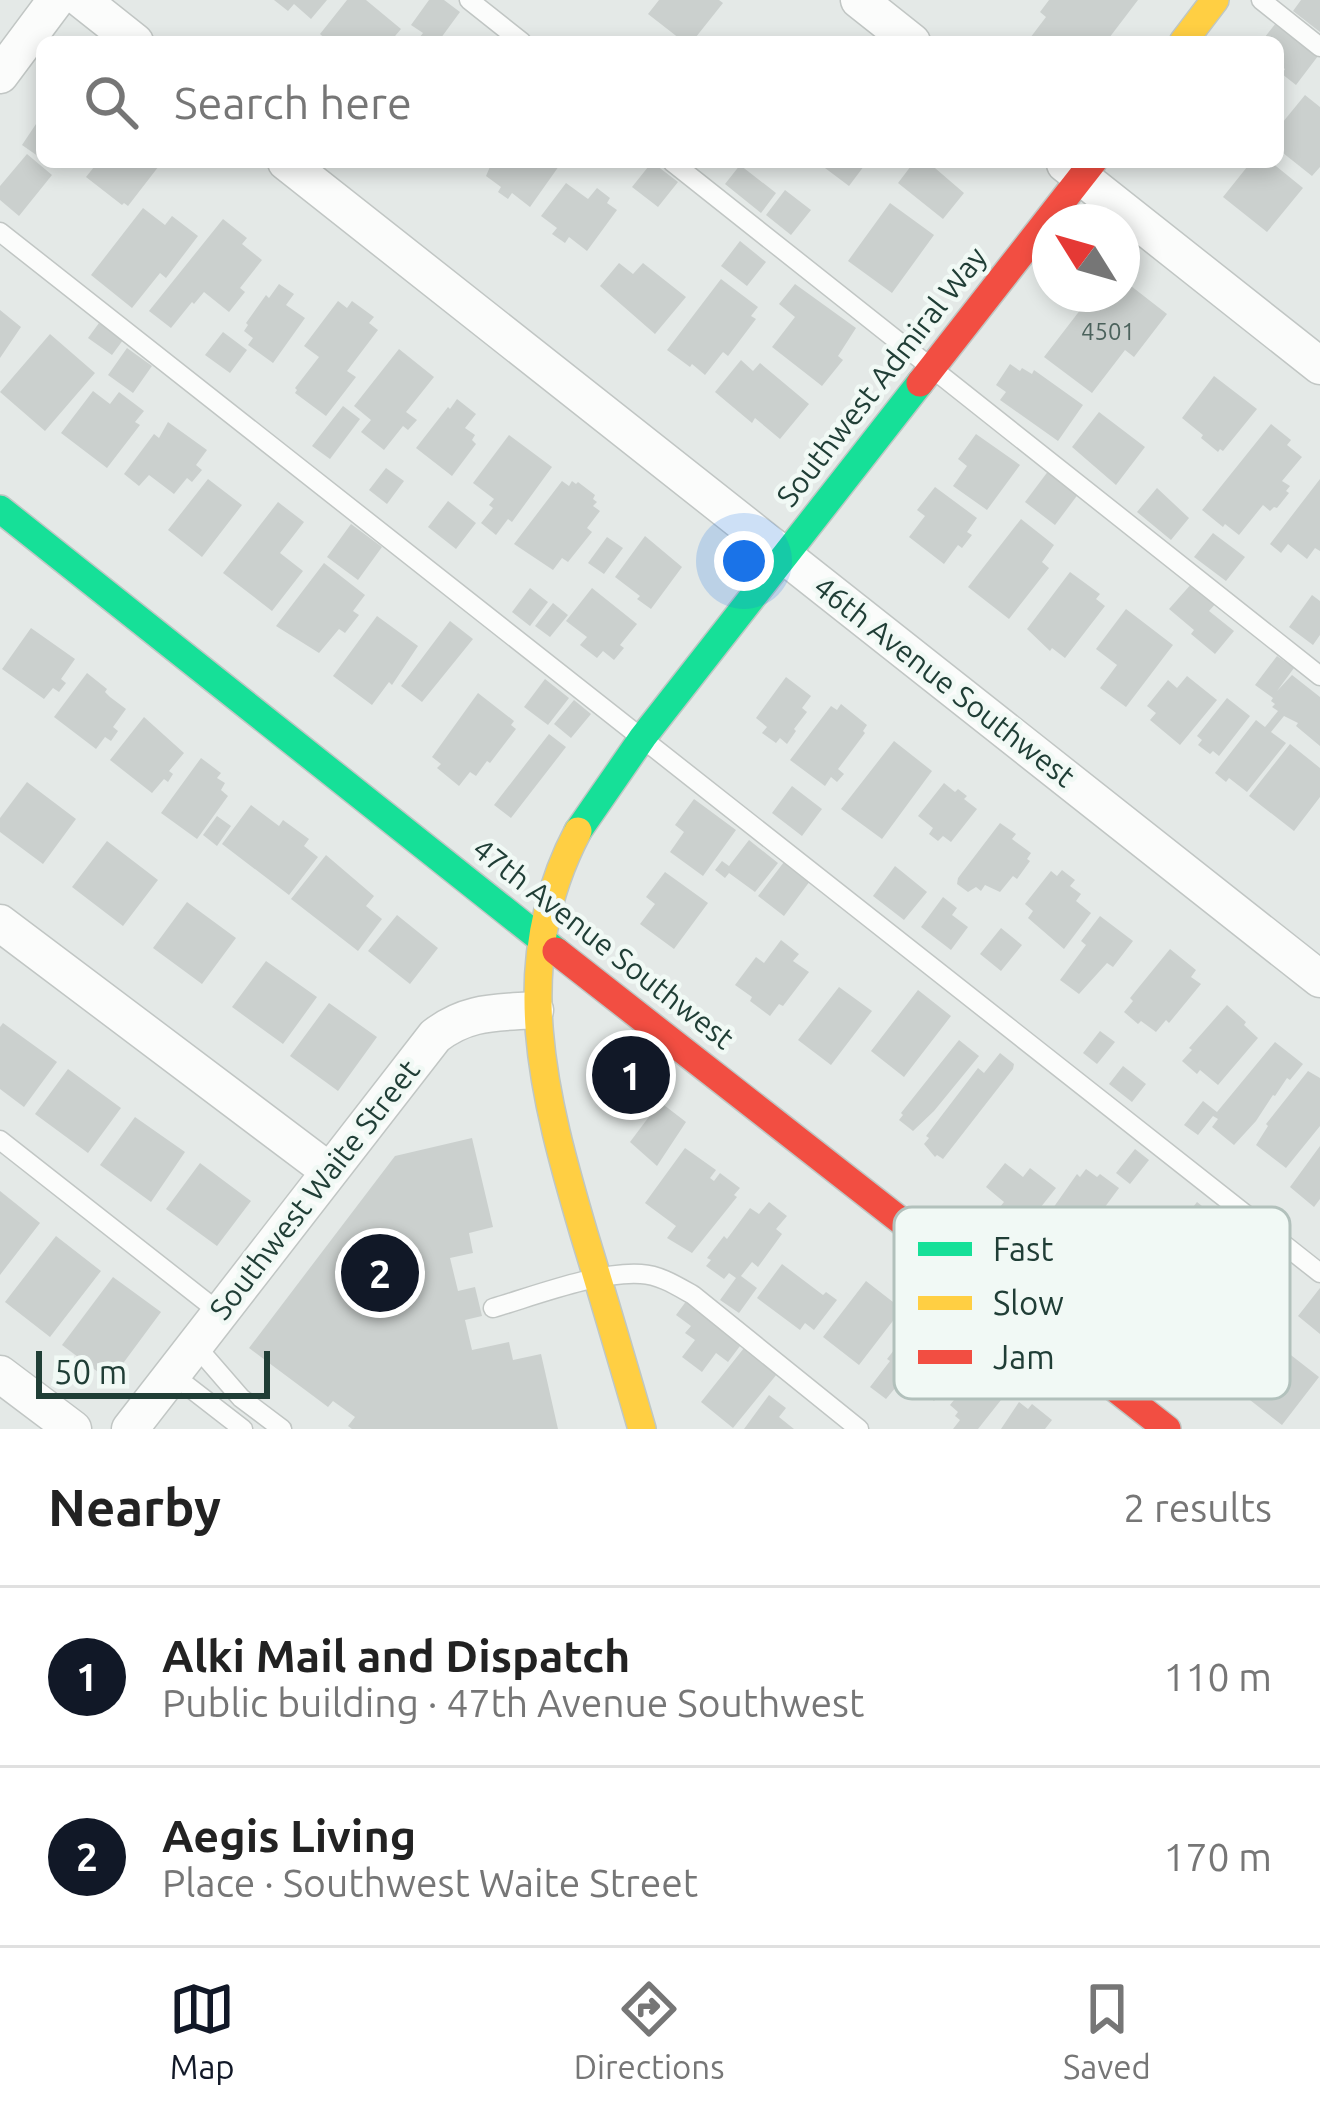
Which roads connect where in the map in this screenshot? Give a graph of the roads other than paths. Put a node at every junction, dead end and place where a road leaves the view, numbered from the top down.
1 (56, 0) edge
2 (82, 0) edge
3 (469, 0) edge
4 (859, 0) edge
5 (1215, 0) edge
6 (1261, 0) edge
7 (127, 36) edge
8 (514, 36) edge
9 (904, 36) edge
10 (1188, 36) edge
11 (1320, 47) edge
12 (0, 74) edge
13 (294, 168) edge
14 (680, 168) edge
15 (1078, 168) edge
16 (1080, 168) edge
17 (0, 232) edge
18 (1320, 366) edge
19 (932, 370) junction
20 (0, 509) edge
21 (783, 555) junction
22 (1320, 676) edge
23 (643, 737) junction
24 (0, 923) edge
25 (542, 939) junction
26 (1320, 979) edge
27 (535, 1010) junction
28 (0, 1140) edge
29 (329, 1171) junction
30 (1237, 1207) edge
31 (894, 1215) edge
32 (1290, 1249) edge
33 (1320, 1273) edge
34 (598, 1279) junction
35 (493, 1308) dead end
36 (219, 1312) junction
37 (194, 1345) junction
38 (0, 1374) edge
39 (172, 1374) junction
40 (1129, 1399) edge
41 (73, 1429) edge
42 (130, 1429) edge
43 (243, 1429) edge
44 (282, 1429) edge
45 (643, 1429) edge
46 (859, 1429) edge
47 (1167, 1429) edge

1 - 12 street
2 - 7 street
3 - 8 lane
4 - 9 street
5 - 10 main road
6 - 11 lane
13 - 21 street, 46th Avenue Southwest
14 - 19 lane
15 - 19 main road, Southwest Admiral Way
16 - 18 street
17 - 23 lane
19 - 21 main road, Southwest Admiral Way
19 - 22 lane
20 - 25 main road, 47th Avenue Southwest
21 - 23 main road, Southwest Admiral Way
21 - 26 street, 46th Avenue Southwest
23 - 25 main road, Southwest Admiral Way
23 - 30 lane
24 - 29 street
25 - 27 main road, Southwest Admiral Way
25 - 31 main road, 47th Avenue Southwest
27 - 29 street, Southwest Waite Street
27 - 34 main road, Southwest Admiral Way
28 - 36 lane
29 - 36 street, Southwest Waite Street
32 - 33 lane
34 - 35 lane
34 - 45 main road, Southwest Admiral Way
34 - 46 lane
36 - 37 street, Southwest Waite Street
37 - 39 street, Southwest Waite Street
37 - 44 lane
38 - 41 street
39 - 42 street, Southwest Waite Street
39 - 43 lane
40 - 47 main road, 47th Avenue Southwest

